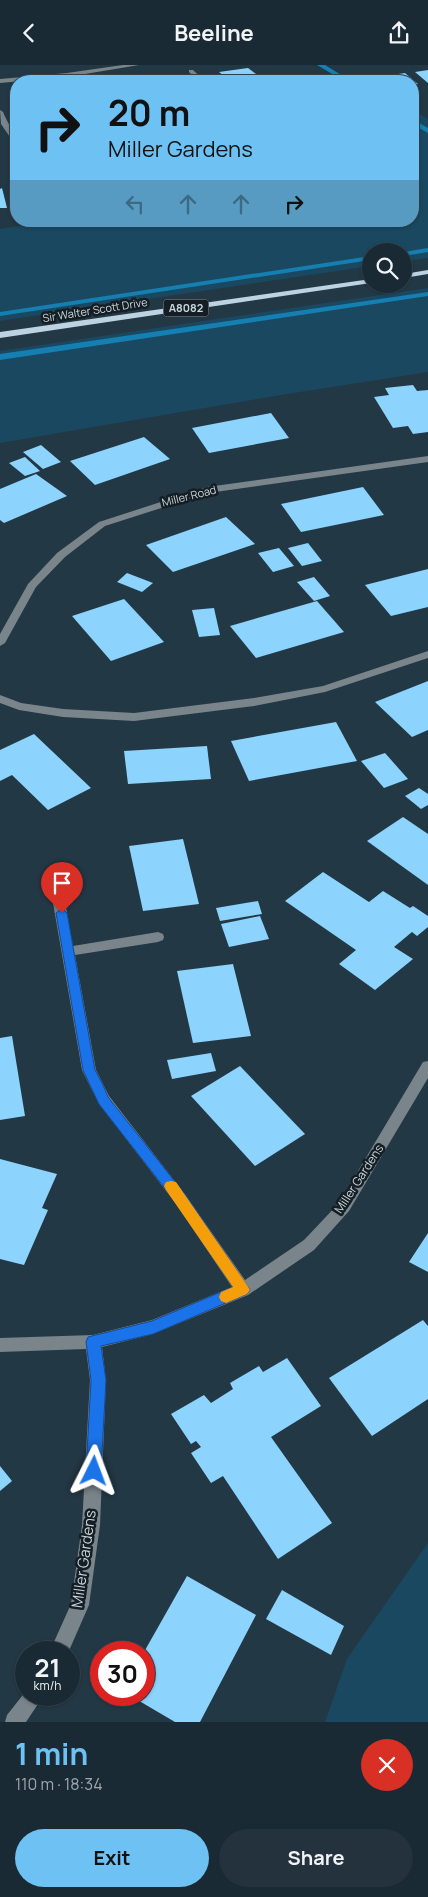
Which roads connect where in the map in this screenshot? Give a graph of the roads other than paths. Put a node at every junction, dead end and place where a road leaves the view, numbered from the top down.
1 (136, 65) edge
2 (191, 71) dead end
3 (67, 75) edge
4 (195, 75) edge
5 (0, 112) edge
6 (10, 133) edge
7 (428, 272) edge
8 (412, 275) edge
9 (362, 282) edge
10 (0, 335) edge
11 (428, 459) edge
12 (1, 637) edge
13 (428, 654) edge
14 (0, 699) edge
15 (54, 874) dead end
16 (158, 937) dead end
17 (68, 951) junction
18 (428, 1066) edge
19 (242, 1290) junction
20 (93, 1342) junction
21 (0, 1345) edge
22 (64, 1641) edge
23 (26, 1706) edge
24 (14, 1722) edge

1 - 3 street
2 - 4 street
5 - 6 street
7 - 8 main road
9 - 10 main road, Sir Walter Scott Drive / A8082
11 - 12 street, Miller Road
13 - 14 street
15 - 17 street
16 - 17 street
17 - 19 street
18 - 19 street, Miller Gardens
19 - 20 street, Miller Gardens
20 - 21 street, Miller Gardens
20 - 22 street, Miller Gardens
23 - 24 street

